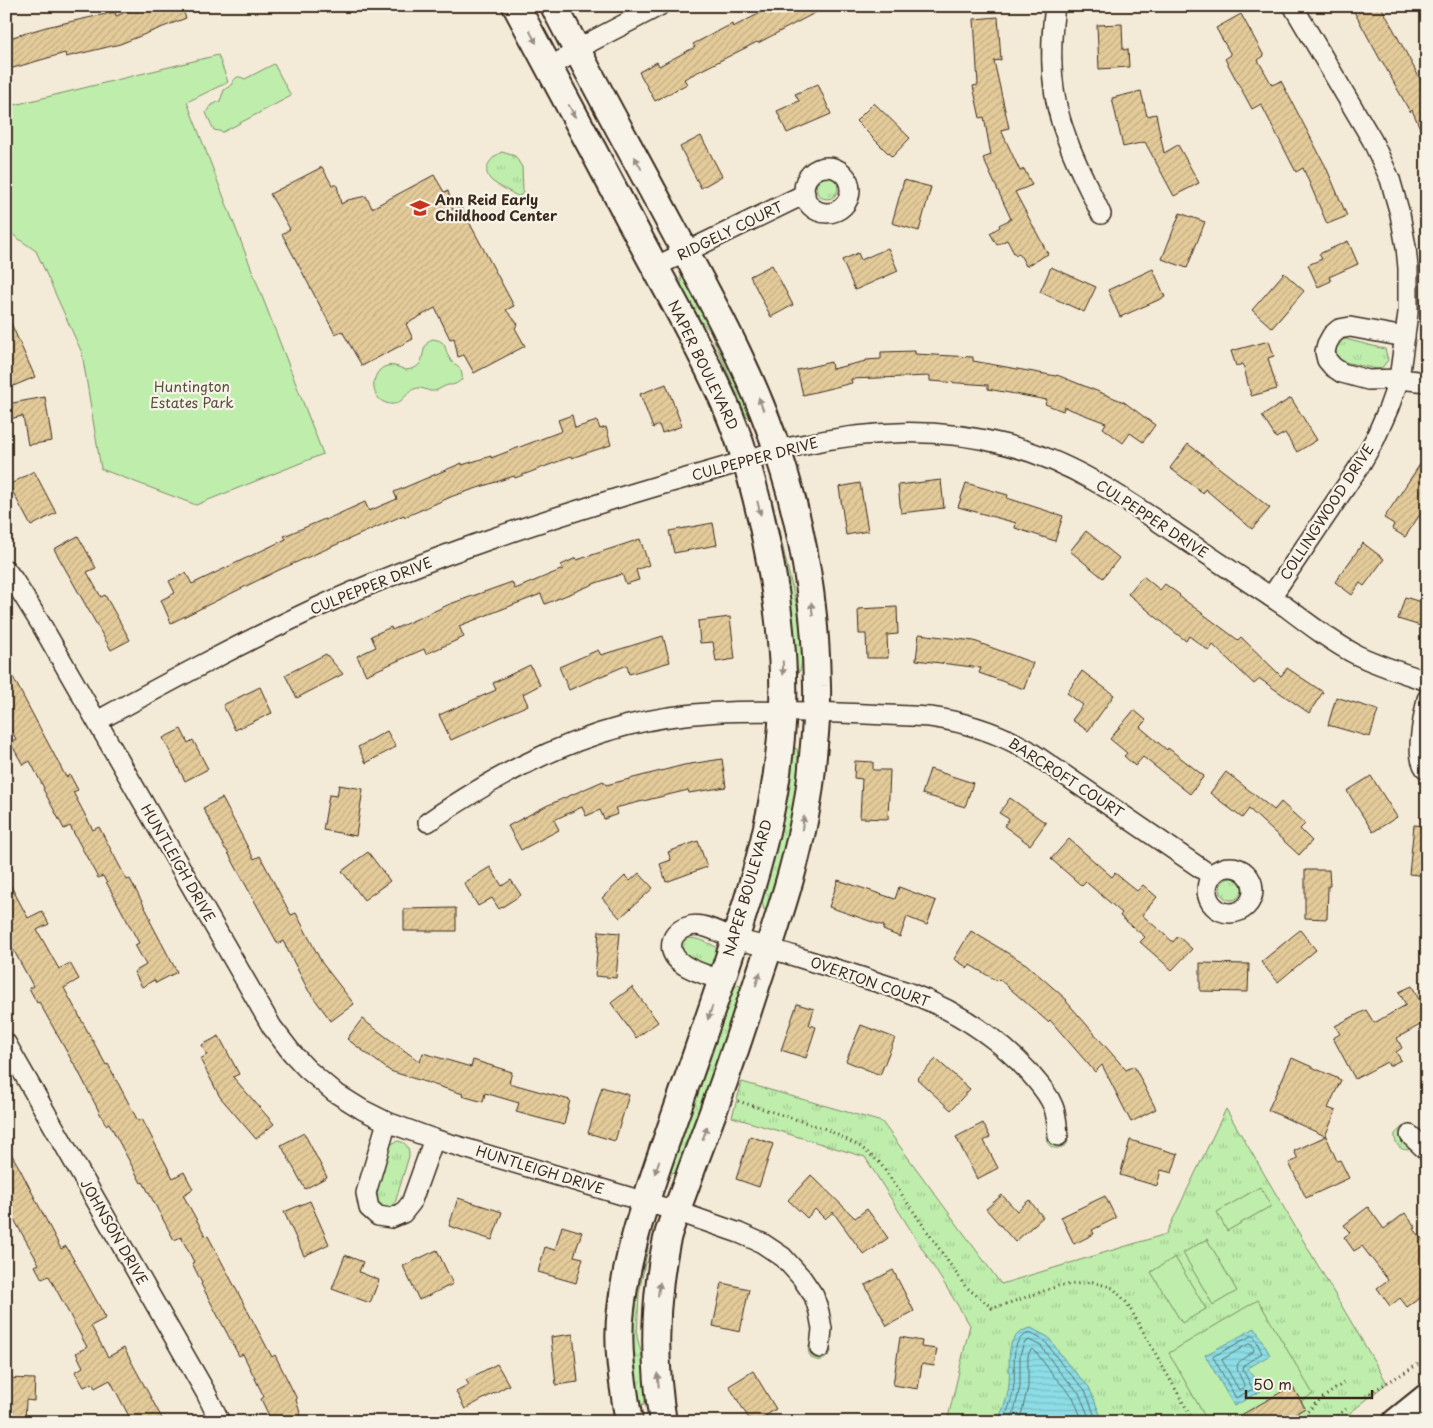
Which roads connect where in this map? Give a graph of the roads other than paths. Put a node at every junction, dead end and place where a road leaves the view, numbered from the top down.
1 (516, 6) edge
2 (554, 6) edge
3 (659, 6) edge
4 (1054, 6) edge
5 (1293, 6) edge
6 (577, 51) junction
7 (549, 68) junction
8 (805, 194) dead end
9 (1101, 214) dead end
10 (686, 252) junction
11 (655, 267) junction
12 (1405, 337) junction
13 (1399, 379) junction
14 (1427, 382) edge
15 (778, 450) junction
16 (745, 461) junction
17 (6, 570) edge
18 (1271, 597) junction
19 (1427, 680) edge
20 (1427, 699) edge
21 (783, 711) junction
22 (816, 712) junction
23 (97, 721) junction
24 (1427, 770) edge
25 (428, 822) dead end
26 (1212, 876) dead end
27 (735, 939) junction
28 (769, 948) junction
29 (721, 980) junction
30 (6, 1043) edge
31 (387, 1122) junction
32 (1058, 1136) dead end
33 (1410, 1136) dead end
34 (434, 1139) junction
35 (1427, 1151) edge
36 (645, 1202) junction
37 (676, 1212) junction
38 (820, 1348) dead end
39 (1427, 1397) edge
40 (659, 1421) edge
41 (220, 1422) edge
42 (629, 1422) edge
43 (1396, 1422) edge

1 -> 7 main road, NAPER BOULEVARD
2 - 6 main road
3 - 6 street
4 - 9 street
5 - 12 street, COLLINGWOOD DRIVE
6 - 7 street
10 -> 6 main road
7 -> 11 main road, NAPER BOULEVARD
8 - 10 street, RIDGELY COURT
10 - 11 street, RIDGELY COURT
15 -> 10 main road
11 - 16 main road, NAPER BOULEVARD
12 - 13 street, COLLINGWOOD DRIVE
12 - 13 street
13 - 14 street
13 - 18 street, COLLINGWOOD DRIVE
15 - 16 street, CULPEPPER DRIVE
15 - 18 street, CULPEPPER DRIVE
22 -> 15 main road
16 -> 21 main road, NAPER BOULEVARD
16 - 23 street, CULPEPPER DRIVE
17 - 23 street, HUNTLEIGH DRIVE
18 - 19 street, CULPEPPER DRIVE
20 - 24 street
21 - 22 street, BARCROFT COURT
21 - 25 street, BARCROFT COURT
21 - 27 main road, NAPER BOULEVARD
22 - 26 street, BARCROFT COURT
28 -> 22 main road
23 - 31 street, HUNTLEIGH DRIVE
27 - 28 street, OVERTON COURT
27 - 29 main road, NAPER BOULEVARD
27 - 29 street, OVERTON COURT
28 - 32 street, OVERTON COURT
37 -> 28 main road
29 -> 36 main road, NAPER BOULEVARD
30 - 41 street, JOHNSON DRIVE
31 - 34 street, HUNTLEIGH DRIVE
31 - 34 street
33 - 35 street
34 - 36 street, HUNTLEIGH DRIVE
36 - 37 street, HUNTLEIGH DRIVE
36 - 42 main road, NAPER BOULEVARD
37 - 38 street, HUNTLEIGH DRIVE
40 -> 37 main road
39 - 43 main road

